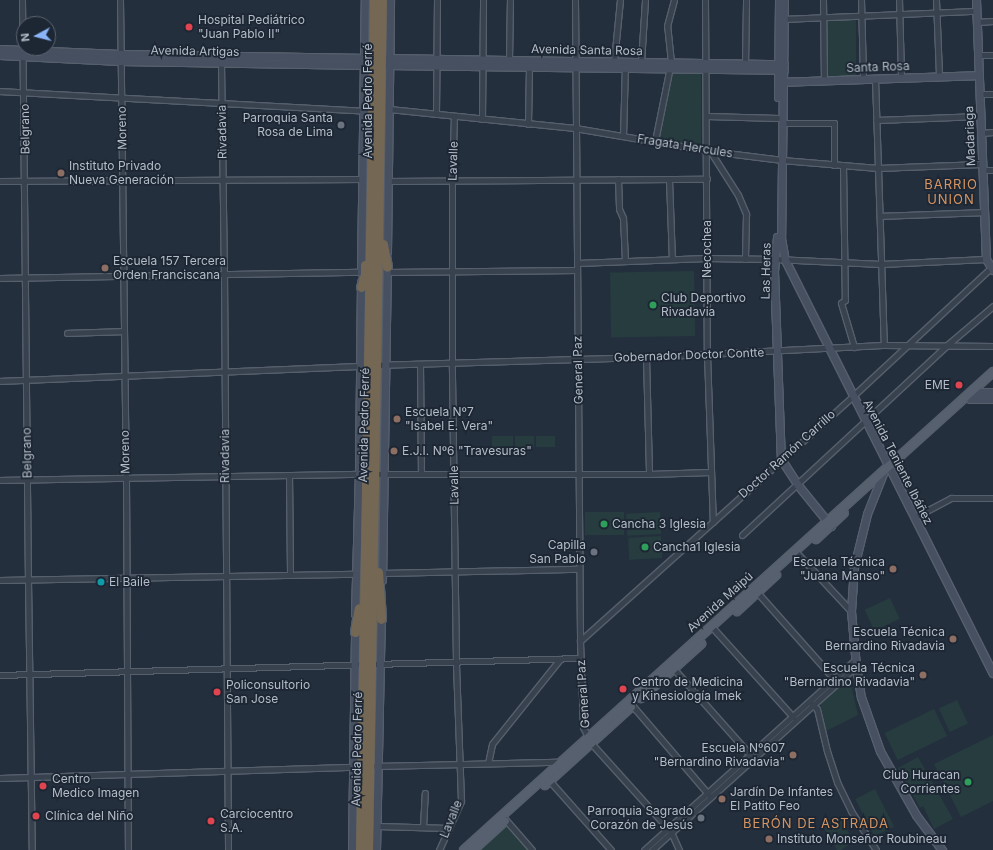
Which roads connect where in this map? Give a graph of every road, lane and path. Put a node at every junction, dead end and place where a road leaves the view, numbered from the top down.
1 (22, 0) edge
2 (120, 0) edge
3 (365, 0) edge
4 (374, 0) edge
5 (382, 0) edge
6 (390, 0) edge
7 (437, 0) edge
8 (483, 0) edge
9 (510, 0) edge
10 (575, 0) edge
11 (620, 0) edge
12 (646, 0) edge
13 (674, 0) edge
14 (705, 0) edge
15 (746, 0) edge
16 (779, 0) edge
17 (784, 0) edge
18 (822, 0) edge
19 (861, 0) edge
20 (899, 0) edge
21 (936, 0) edge
22 (976, 0) edge
23 (976, 11) junction
24 (937, 12) junction
25 (900, 13) junction
26 (862, 15) junction
27 (22, 16) edge
28 (823, 16) junction
29 (782, 19) junction
30 (993, 21) edge
31 (977, 22) junction
32 (0, 49) edge
33 (16, 52) edge
34 (16, 54) edge
35 (0, 55) edge
36 (56, 55) edge
37 (978, 55) junction
38 (993, 55) edge
39 (23, 56) edge
40 (120, 58) junction
41 (509, 60) junction
42 (614, 61) junction
43 (377, 62) junction
44 (641, 62) junction
45 (221, 63) junction
46 (436, 63) junction
47 (482, 64) junction
48 (529, 64) junction
49 (575, 64) junction
50 (625, 65) junction
51 (670, 65) junction
52 (707, 66) junction
53 (745, 66) junction
54 (782, 67) junction
55 (979, 75) junction
56 (939, 76) junction
57 (901, 77) junction
58 (875, 78) junction
59 (864, 79) junction
60 (824, 80) junction
61 (781, 82) junction
62 (0, 91) edge
63 (24, 93) junction
64 (980, 94) junction
65 (993, 94) edge
66 (121, 98) junction
67 (222, 104) junction
68 (389, 109) junction
69 (364, 111) junction
70 (436, 114) junction
71 (454, 116) junction
72 (707, 116) junction
73 (980, 116) junction
74 (482, 119) junction
75 (876, 120) junction
76 (780, 121) junction
77 (528, 124) junction
78 (576, 128) junction
79 (993, 132) edge
80 (981, 133) junction
81 (623, 136) junction
82 (655, 141) junction
83 (708, 150) junction
84 (780, 160) junction
85 (834, 165) junction
86 (843, 165) junction
87 (982, 167) junction
88 (878, 168) junction
89 (993, 170) edge
90 (375, 179) junction
91 (618, 179) junction
92 (669, 179) junction
93 (707, 179) junction
94 (25, 180) junction
95 (122, 180) junction
96 (222, 180) junction
97 (576, 180) junction
98 (0, 181) edge
99 (452, 182) junction
100 (984, 212) junction
101 (880, 216) junction
102 (706, 258) junction
103 (672, 259) junction
104 (746, 259) junction
105 (775, 259) junction
106 (986, 259) junction
107 (785, 260) junction
108 (625, 261) junction
109 (845, 262) junction
110 (577, 263) junction
111 (881, 264) junction
112 (992, 268) edge
113 (387, 269) junction
114 (577, 270) junction
115 (361, 272) junction
116 (451, 272) junction
117 (224, 273) junction
118 (123, 276) junction
119 (0, 278) edge
120 (26, 278) junction
121 (361, 287) junction
122 (993, 306) edge
123 (124, 331) junction
124 (67, 334) dead end
125 (884, 346) junction
126 (905, 346) junction
127 (946, 346) junction
128 (993, 346) edge
129 (854, 347) junction
130 (830, 349) junction
131 (779, 352) junction
132 (707, 354) junction
133 (646, 357) junction
134 (578, 359) junction
135 (452, 363) junction
136 (420, 364) junction
137 (373, 365) junction
138 (225, 372) junction
139 (993, 372) edge
140 (124, 376) junction
141 (993, 378) edge
142 (0, 381) edge
143 (26, 381) junction
144 (993, 392) edge
145 (973, 394) junction
146 (853, 396) junction
147 (993, 399) edge
148 (865, 420) junction
149 (781, 459) junction
150 (889, 467) junction
151 (710, 472) junction
152 (371, 474) junction
153 (421, 474) junction
154 (453, 474) junction
155 (579, 474) junction
156 (649, 474) junction
157 (289, 475) junction
158 (225, 476) junction
159 (126, 478) junction
160 (880, 478) junction
161 (0, 480) edge
162 (28, 480) junction
163 (797, 484) junction
164 (993, 498) edge
165 (915, 517) junction
166 (374, 522) junction
167 (712, 522) junction
168 (829, 524) junction
169 (742, 535) dead end
170 (796, 553) junction
171 (364, 565) junction
172 (579, 569) junction
173 (456, 572) junction
174 (382, 573) junction
175 (290, 574) junction
176 (356, 574) junction
177 (227, 576) junction
178 (126, 578) junction
179 (0, 580) edge
180 (28, 580) junction
181 (756, 590) junction
182 (851, 610) junction
183 (381, 619) junction
184 (714, 628) junction
185 (355, 632) junction
186 (580, 641) junction
187 (580, 658) junction
188 (560, 659) junction
189 (456, 662) junction
190 (855, 663) junction
191 (367, 664) junction
192 (672, 666) junction
193 (228, 670) junction
194 (127, 671) junction
195 (993, 673) edge
196 (31, 674) junction
197 (0, 675) edge
198 (836, 680) junction
199 (631, 703) junction
200 (811, 703) junction
201 (794, 719) junction
202 (590, 741) junction
203 (751, 756) junction
204 (488, 763) junction
205 (459, 764) junction
206 (563, 765) junction
207 (366, 766) junction
208 (226, 772) junction
209 (128, 773) junction
210 (31, 776) junction
211 (0, 778) edge
212 (548, 779) junction
213 (425, 793) dead end
214 (709, 795) junction
215 (505, 818) junction
216 (377, 826) junction
217 (423, 827) junction
218 (449, 828) junction
219 (669, 831) junction
220 (32, 850) edge
221 (128, 850) edge
222 (228, 850) edge
223 (352, 850) edge
224 (360, 850) edge
225 (368, 850) edge
226 (376, 850) edge
227 (439, 850) edge
228 (464, 850) edge
229 (473, 850) edge
230 (532, 850) edge
231 (611, 850) edge
232 (644, 850) edge
233 (652, 850) edge
234 (679, 850) edge
235 (876, 850) edge
236 (942, 850) edge

1 - 27 street, Belgrano
2 - 40 street, Moreno
3 - 43 main road, Avenida Pedro Ferré
4 - 43 highway, Avenida Pedro Ferré
5 - 43 highway, Avenida Pedro Ferré
6 - 43 main road, Avenida Pedro Ferré
7 - 46 street
8 - 47 street
9 - 41 street
10 - 49 street, General Paz
11 - 42 street
12 - 44 street
13 - 51 street
14 - 52 street, Necochea
15 - 53 street
16 - 29 main road, Las Heras
17 - 29 main road, Las Heras
18 - 28 street
19 - 26 street
20 - 25 street
21 - 24 street
22 - 23 main road, Madariaga
23 - 24 street
23 - 31 main road, Madariaga
24 - 25 street
24 - 56 street
25 - 26 street
25 - 57 street
26 - 28 street
26 - 59 street
28 - 29 street
28 - 60 street
29 - 54 main road, Las Heras
30 - 31 street
31 - 37 main road, Madariaga
32 - 33 main road, Avenida Artigas
34 - 35 main road, Avenida Artigas
36 - 40 main road, Avenida Artigas
37 - 38 street
37 - 55 main road, Madariaga
39 - 63 street, Belgrano
40 - 43 main road, Avenida Artigas
40 - 45 main road, Avenida Artigas
40 - 66 street, Moreno
41 - 47 main road, Avenida Santa Rosa
41 - 48 main road, Avenida Santa Rosa
42 - 49 main road, Avenida Santa Rosa
42 - 50 main road, Avenida Santa Rosa
43 - 45 main road, Avenida Artigas
43 - 46 main road, Avenida Santa Rosa
43 - 68 main road, Avenida Pedro Ferré
43 - 69 main road, Avenida Pedro Ferré
43 - 90 highway, Avenida Pedro Ferré
44 - 50 main road, Avenida Santa Rosa
44 - 51 main road, Avenida Santa Rosa
45 - 67 street, Rivadavia
46 - 47 main road, Avenida Santa Rosa
46 - 70 street
47 - 48 main road, Avenida Santa Rosa
47 - 74 street
48 - 49 main road, Avenida Santa Rosa
48 - 77 street
49 - 50 main road, Avenida Santa Rosa
49 - 78 street, General Paz
50 - 51 main road, Avenida Santa Rosa
50 - 81 street
51 - 52 main road, Avenida Santa Rosa
51 - 82 street
52 - 53 main road, Avenida Santa Rosa
52 - 72 street, Necochea
53 - 54 main road, Avenida Santa Rosa
54 - 61 main road, Las Heras
55 - 56 main road, Santa Rosa
55 - 64 main road, Madariaga
56 - 57 main road, Santa Rosa
57 - 58 main road, Santa Rosa
58 - 59 main road, Santa Rosa
58 - 75 street
59 - 60 main road, Santa Rosa
60 - 61 main road, Santa Rosa
61 - 76 main road, Las Heras
62 - 63 street
63 - 66 street
63 - 94 street, Belgrano
64 - 65 street
64 - 73 main road, Madariaga
66 - 67 street
66 - 95 street, Moreno
67 - 69 street
67 - 96 street, Rivadavia
68 - 70 street, Fragata Hercules
68 - 90 main road, Avenida Pedro Ferré
69 - 90 main road, Avenida Pedro Ferré
70 - 71 street, Fragata Hercules
71 - 74 street, Fragata Hercules
71 - 99 street, Lavalle
72 - 76 street
72 - 83 street, Necochea
73 - 75 street
73 - 80 main road, Madariaga
74 - 77 street, Fragata Hercules
75 - 88 street
76 - 84 main road, Las Heras
76 - 85 street
77 - 78 street, Fragata Hercules
78 - 81 street, Fragata Hercules
78 - 97 street, General Paz
79 - 80 street
80 - 87 main road, Madariaga
81 - 82 street, Fragata Hercules
82 - 83 street, Fragata Hercules
83 - 84 street, Fragata Hercules
83 - 93 street, Necochea
83 - 104 street
84 - 85 street, Fragata Hercules
84 - 105 main road, Las Heras
84 - 107 main road, Las Heras
85 - 86 street, Fragata Hercules
86 - 88 street, Fragata Hercules
86 - 109 street
87 - 88 street, Fragata Hercules
87 - 89 street, Fragata Hercules
87 - 100 main road, Madariaga
88 - 101 street
90 - 96 street
90 - 99 street
90 - 113 highway
90 - 115 main road, Avenida Pedro Ferré
90 - 121 highway
90 - 137 highway, Avenida Pedro Ferré
91 - 92 street
91 - 97 street
91 - 108 street
92 - 93 street
92 - 103 street
93 - 102 street, Necochea
94 - 95 street
94 - 98 street
94 - 120 street, Belgrano
95 - 96 street
95 - 118 street, Moreno
96 - 117 street, Rivadavia
97 - 99 street
97 - 110 street, General Paz
99 - 116 street, Lavalle
100 - 101 street
100 - 106 main road, Madariaga
101 - 111 street
102 - 103 street
102 - 104 street
102 - 132 street, Necochea
103 - 108 street
104 - 105 street
105 - 107 street
105 - 131 main road, Las Heras
106 - 111 street
106 - 112 main road, Madariaga
107 - 109 street
107 - 130 main road, Avenida Teniente Ibáñez
108 - 110 street
109 - 111 street
109 - 129 street
110 - 114 street, General Paz
111 - 125 street
112 - 126 street, Doctor Ramón Carrillo
113 - 116 street
113 - 137 main road, Avenida Pedro Ferré
114 - 116 street
114 - 134 street, General Paz
115 - 117 street
115 - 121 main road, Avenida Pedro Ferré
116 - 135 street, Lavalle
117 - 118 street
117 - 138 street, Rivadavia
118 - 120 street
118 - 123 street, Moreno
119 - 120 street
120 - 143 street, Belgrano
121 - 137 main road, Avenida Pedro Ferré
122 - 127 street
123 - 124 street
123 - 140 street, Moreno
125 - 126 street, Gobernador Doctor Contte
125 - 129 street, Gobernador Doctor Contte
126 - 127 street, Gobernador Doctor Contte
126 - 146 street, Doctor Ramón Carrillo
127 - 128 street, Gobernador Doctor Contte
127 - 148 street
129 - 130 street, Gobernador Doctor Contte
130 - 131 street, Gobernador Doctor Contte
130 - 146 main road, Avenida Teniente Ibáñez
131 - 132 street, Gobernador Doctor Contte
131 - 149 main road, Las Heras
132 - 133 street, Gobernador Doctor Contte
132 - 151 street, Necochea
133 - 134 street, Gobernador Doctor Contte
133 - 156 street
134 - 135 street, Gobernador Doctor Contte
134 - 155 street, General Paz
135 - 136 street, Gobernador Doctor Contte
135 - 154 street, Lavalle
136 - 137 street, Gobernador Doctor Contte
136 - 153 street
137 - 138 street, Gobernador Doctor Contte
137 - 152 highway, Avenida Pedro Ferré
137 - 152 main road, Avenida Pedro Ferré
138 - 140 street, Gobernador Doctor Contte
138 - 158 street, Rivadavia
139 - 145 main road, Avenida Maipú
140 - 143 street, Gobernador Doctor Contte
140 - 159 street, Moreno
141 - 145 main road, Avenida Maipú
142 - 143 street, Gobernador Doctor Contte
143 - 162 street, Belgrano
144 - 145 main road
145 - 147 main road
145 - 150 main road, Avenida Maipú
146 - 148 main road, Avenida Teniente Ibáñez
146 - 149 street, Doctor Ramón Carrillo
148 - 150 main road, Avenida Teniente Ibáñez
148 - 163 street
149 - 163 main road
149 - 167 street, Doctor Ramón Carrillo
150 - 160 main road, Avenida Maipú
150 - 165 main road, Avenida Teniente Ibáñez
150 - 168 main road, Avenida Maipú
151 - 156 street
151 - 167 street, Necochea
152 - 153 street
152 - 157 street
152 - 166 highway, Avenida Pedro Ferré
152 - 171 highway, Avenida Pedro Ferré
152 - 174 main road, Avenida Pedro Ferré
152 - 176 main road, Avenida Pedro Ferré
153 - 154 street
154 - 155 street
154 - 173 street, Lavalle
155 - 156 street
155 - 172 street, General Paz
157 - 158 street
157 - 175 street
158 - 159 street
158 - 177 street, Rivadavia
159 - 162 street
159 - 178 street, Moreno
160 - 168 main road, Avenida Maipú
160 - 182 main road
161 - 162 street
162 - 180 street, Belgrano
163 - 168 main road
163 - 169 street
164 - 165 street
165 - 195 main road, Avenida Teniente Ibáñez
166 - 183 highway
166 - 191 highway, Avenida Pedro Ferré
167 - 186 street, Doctor Ramón Carrillo
168 - 170 main road, Avenida Maipú
170 - 181 main road, Avenida Maipú
170 - 182 street
171 - 185 highway
171 - 191 highway, Avenida Pedro Ferré
172 - 173 street
172 - 186 street, General Paz
173 - 174 street
173 - 189 street, Lavalle
174 - 183 main road, Avenida Pedro Ferré
175 - 176 street
175 - 177 street
176 - 185 main road, Avenida Pedro Ferré
177 - 178 street
177 - 193 street, Rivadavia
178 - 180 street
178 - 194 street, Moreno
179 - 180 street
180 - 196 street, Belgrano
181 - 184 main road, Avenida Maipú
181 - 198 street
182 - 190 main road
183 - 191 main road, Avenida Pedro Ferré
184 - 192 main road, Avenida Maipú
184 - 201 street
185 - 191 main road, Avenida Pedro Ferré
186 - 187 street, General Paz
187 - 188 street
187 - 202 street, General Paz
188 - 189 street
188 - 204 street
189 - 191 street
189 - 205 street, Lavalle
190 - 198 street
190 - 236 main road
191 - 193 street
191 - 207 highway, Avenida Pedro Ferré
191 - 207 main road, Avenida Pedro Ferré
192 - 199 main road, Avenida Maipú
192 - 203 street
193 - 194 street
193 - 208 street, Rivadavia
194 - 196 street
194 - 209 street, Moreno
196 - 197 street
196 - 210 street, Belgrano
198 - 200 street
199 - 202 main road, Avenida Maipú
199 - 214 street
200 - 201 street
200 - 235 street
201 - 203 street
202 - 206 main road, Avenida Maipú
202 - 219 street
203 - 214 street
204 - 205 street
204 - 206 street
205 - 207 street
205 - 218 street, Lavalle
206 - 212 main road, Avenida Maipú
207 - 208 street
207 - 216 main road, Avenida Pedro Ferré
207 - 223 main road, Avenida Pedro Ferré
207 - 224 highway, Avenida Pedro Ferré
207 - 225 highway, Avenida Pedro Ferré
208 - 209 street
208 - 222 street, Rivadavia
209 - 210 street
209 - 221 street, Moreno
210 - 211 street
210 - 220 street, Belgrano
212 - 215 main road, Avenida Maipú
212 - 231 street
213 - 217 street
214 - 219 street
215 - 228 main road, Avenida Maipú
215 - 229 main road, Avenida Maipú
215 - 230 street
216 - 217 street
216 - 226 main road, Avenida Pedro Ferré
217 - 218 street
218 - 227 street, Lavalle
219 - 232 street
219 - 233 street
219 - 234 street

